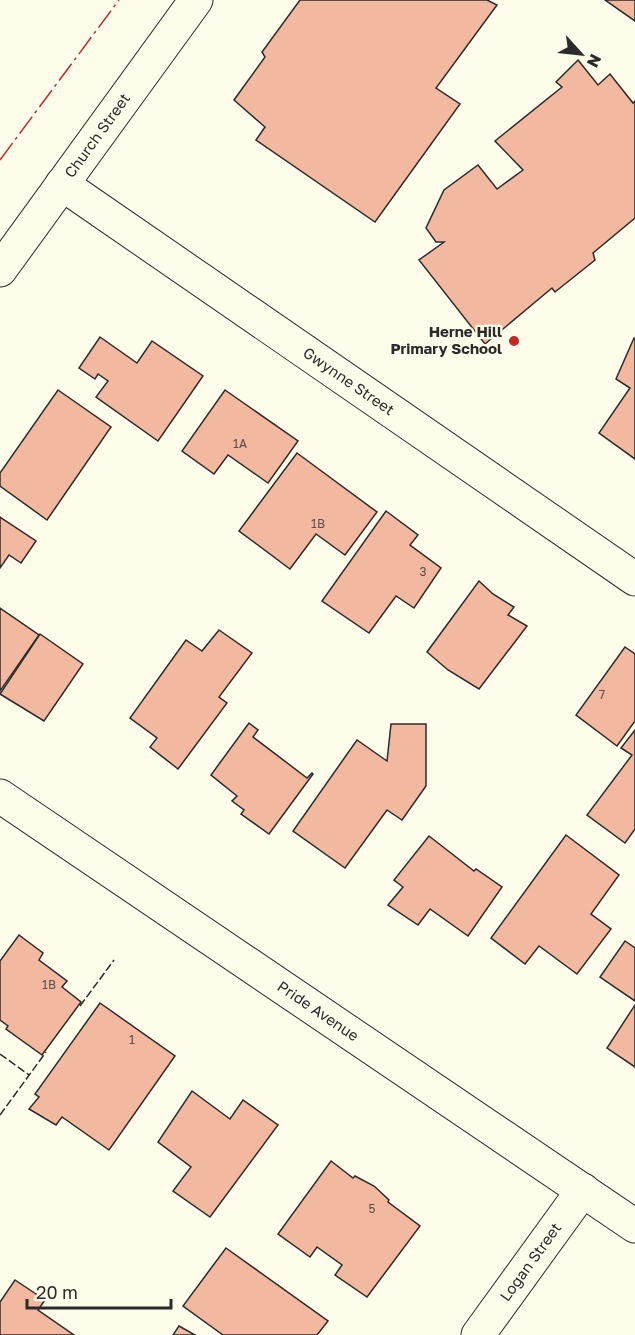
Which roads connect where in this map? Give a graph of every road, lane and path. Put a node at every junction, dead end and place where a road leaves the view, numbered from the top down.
1 (196, 0) edge
2 (62, 184) junction
3 (0, 270) edge
4 (635, 579) edge
5 (0, 796) edge
6 (584, 1190) junction
7 (635, 1226) edge
8 (478, 1335) edge

1 - 2 street, Church Street
2 - 3 street, Church Street
2 - 4 street, Gwynne Street
5 - 6 street, Pride Avenue
6 - 7 street, Pride Avenue
6 - 8 street, Logan Street

